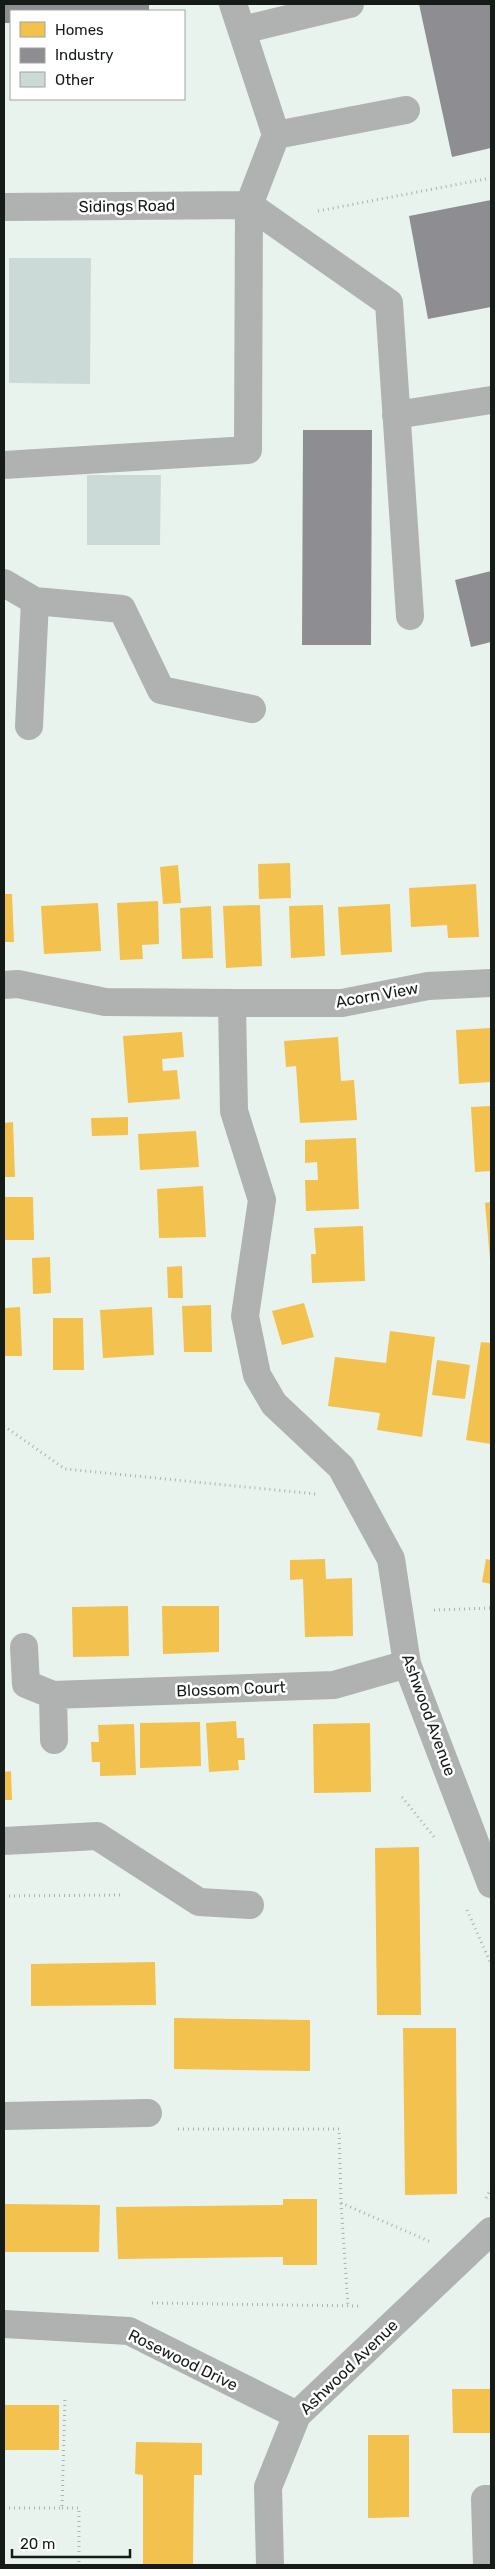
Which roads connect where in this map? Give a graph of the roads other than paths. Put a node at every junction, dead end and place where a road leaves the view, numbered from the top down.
1 (233, 4) edge
2 (350, 4) edge
3 (242, 30) junction
4 (406, 110) dead end
5 (276, 135) junction
6 (249, 205) junction
7 (4, 207) edge
8 (491, 400) edge
9 (396, 415) junction
10 (4, 465) edge
11 (4, 583) edge
12 (36, 601) junction
13 (410, 616) dead end
14 (252, 709) dead end
15 (29, 726) dead end
16 (491, 984) edge
17 (4, 985) edge
18 (232, 1003) junction
19 (24, 1647) dead end
20 (407, 1664) junction
21 (53, 1695) junction
22 (54, 1740) dead end
23 (4, 1841) edge
24 (491, 1884) edge
25 (250, 1905) dead end
26 (148, 2113) road end
27 (4, 2116) edge
28 (491, 2231) edge
29 (4, 2324) edge
30 (297, 2415) junction
31 (491, 2499) edge
32 (270, 2565) edge
33 (487, 2565) edge

1 - 3 street
2 - 3 street
3 - 5 street
4 - 5 street
5 - 6 street
6 - 7 street, Sidings Road
6 - 9 street
6 - 10 street
8 - 9 street
9 - 13 street
11 - 12 street
12 - 14 street
12 - 15 street
16 - 18 street, Acorn View
17 - 18 street, Acorn View
18 - 20 street, Ashwood Avenue
19 - 21 street, Blossom Court
20 - 21 street, Blossom Court
20 - 24 street, Ashwood Avenue
21 - 22 street
23 - 25 street
26 - 27 street
28 - 30 street, Ashwood Avenue
29 - 30 street, Rosewood Drive
30 - 32 street, Ashwood Avenue
31 - 33 street

